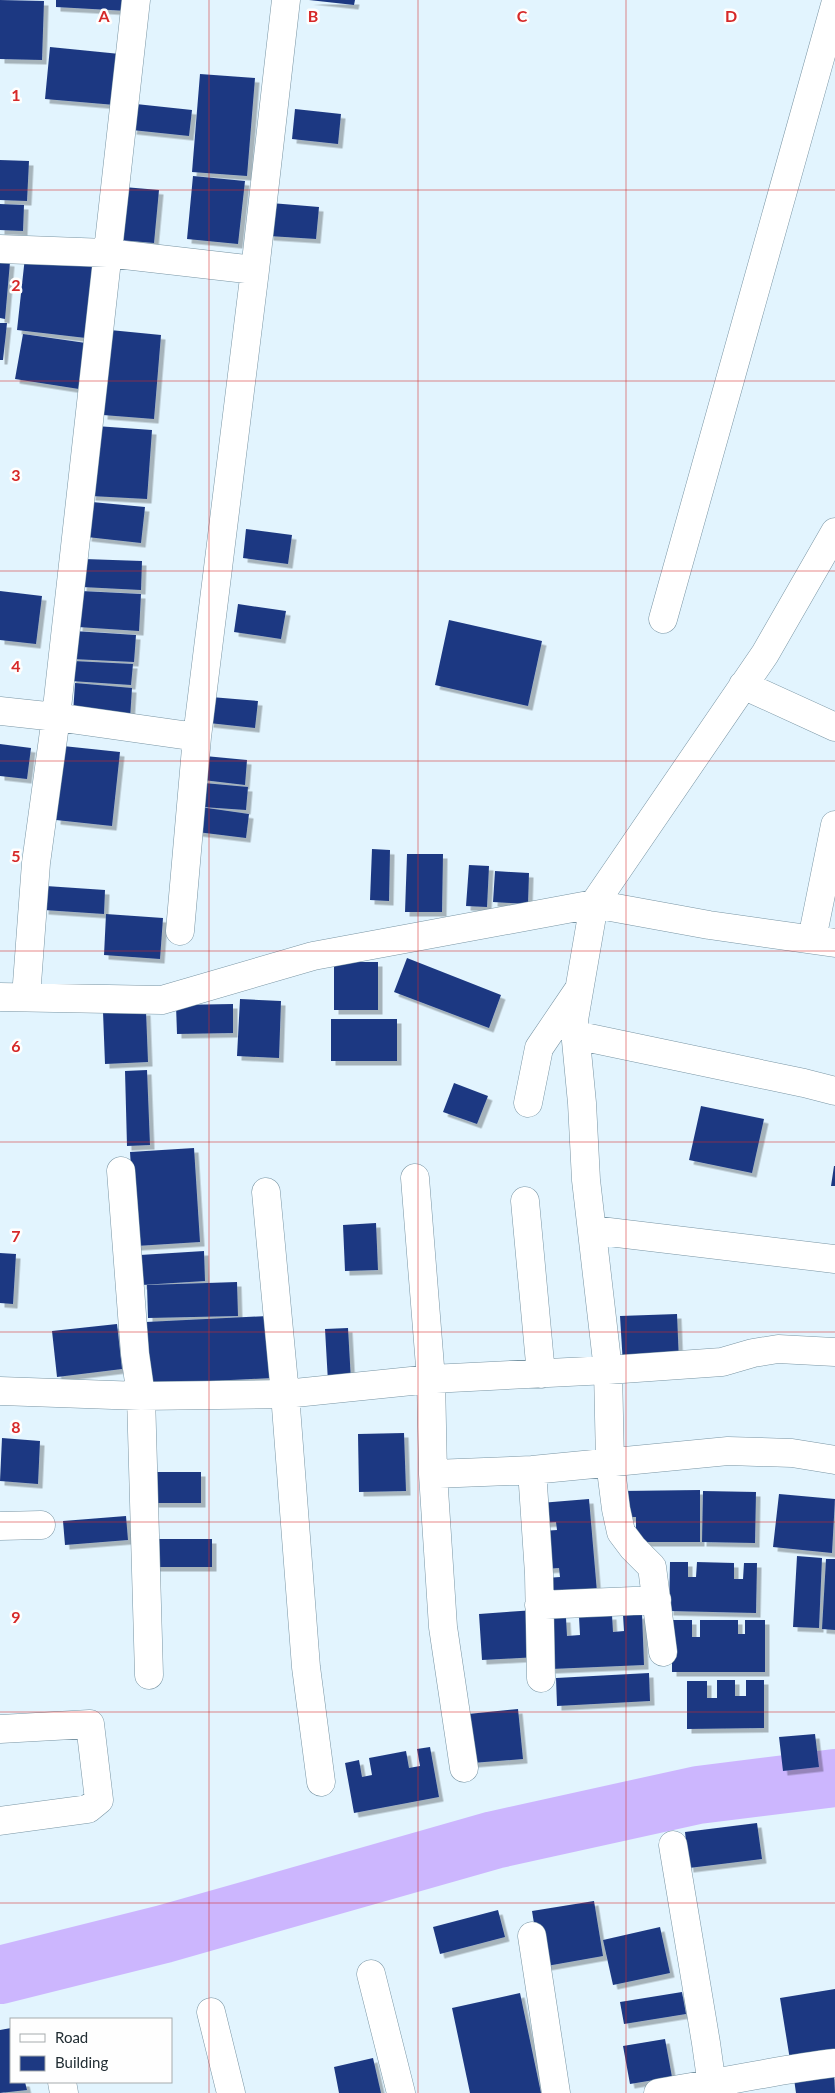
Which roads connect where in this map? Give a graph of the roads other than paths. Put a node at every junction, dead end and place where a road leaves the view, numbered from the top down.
1 (136, 0) edge
2 (286, 0) edge
3 (835, 5) edge
4 (0, 248) edge
5 (107, 253) junction
6 (256, 270) junction
7 (835, 532) edge
8 (663, 619) dead end
9 (743, 686) junction
10 (0, 711) edge
11 (56, 717) junction
12 (835, 727) edge
13 (197, 737) junction
14 (835, 825) edge
15 (594, 904) junction
16 (180, 931) dead end
17 (824, 941) edge
18 (580, 987) junction
19 (13, 997) edge
20 (575, 1035) junction
21 (835, 1091) edge
22 (528, 1103) dead end
23 (121, 1171) dead end
24 (415, 1178) dead end
25 (266, 1192) dead end
26 (525, 1201) dead end
27 (592, 1230) junction
28 (835, 1259) edge
29 (835, 1352) edge
30 (608, 1370) junction
31 (541, 1374) junction
32 (431, 1380) junction
33 (0, 1391) edge
34 (285, 1394) junction
35 (141, 1396) junction
36 (835, 1460) edge
37 (610, 1462) junction
38 (532, 1470) junction
39 (433, 1474) junction
40 (41, 1525) dead end
41 (0, 1526) edge
42 (657, 1600) junction
43 (539, 1606) junction
44 (663, 1652) dead end
45 (149, 1674) dead end
46 (541, 1678) dead end
47 (0, 1729) edge
48 (464, 1768) dead end
49 (321, 1782) dead end
50 (0, 1821) edge
51 (673, 1845) dead end
52 (532, 1936) dead end
53 (371, 1974) dead end
54 (212, 2012) dead end
55 (835, 2062) edge
56 (712, 2089) edge
57 (232, 2093) edge
58 (401, 2093) edge
59 (556, 2093) edge
60 (658, 2093) edge

1 - 5 street
2 - 6 street
3 - 8 street
4 - 5 street
5 - 6 street
5 - 11 street
6 - 13 street
7 - 9 street
9 - 12 street
9 - 15 street
10 - 11 street
11 - 13 street
11 - 19 street
13 - 16 street
14 - 17 street
15 - 17 street
15 - 18 street
15 - 19 street
18 - 20 street
18 - 22 street
20 - 21 street
20 - 27 street
23 - 35 street
24 - 32 street
25 - 34 street
26 - 31 street
27 - 28 street
27 - 30 street
29 - 30 street
30 - 31 street
30 - 37 street
31 - 32 street
32 - 34 street
32 - 39 street
33 - 35 street
34 - 35 street
34 - 49 street
35 - 45 street
36 - 37 street
37 - 38 street
37 - 42 street
38 - 39 street
38 - 43 street
39 - 48 street
40 - 41 street
42 - 43 street
42 - 44 street
43 - 46 street
47 - 50 street
51 - 56 street
52 - 59 street
53 - 58 street
54 - 57 street
55 - 56 street
56 - 60 street

